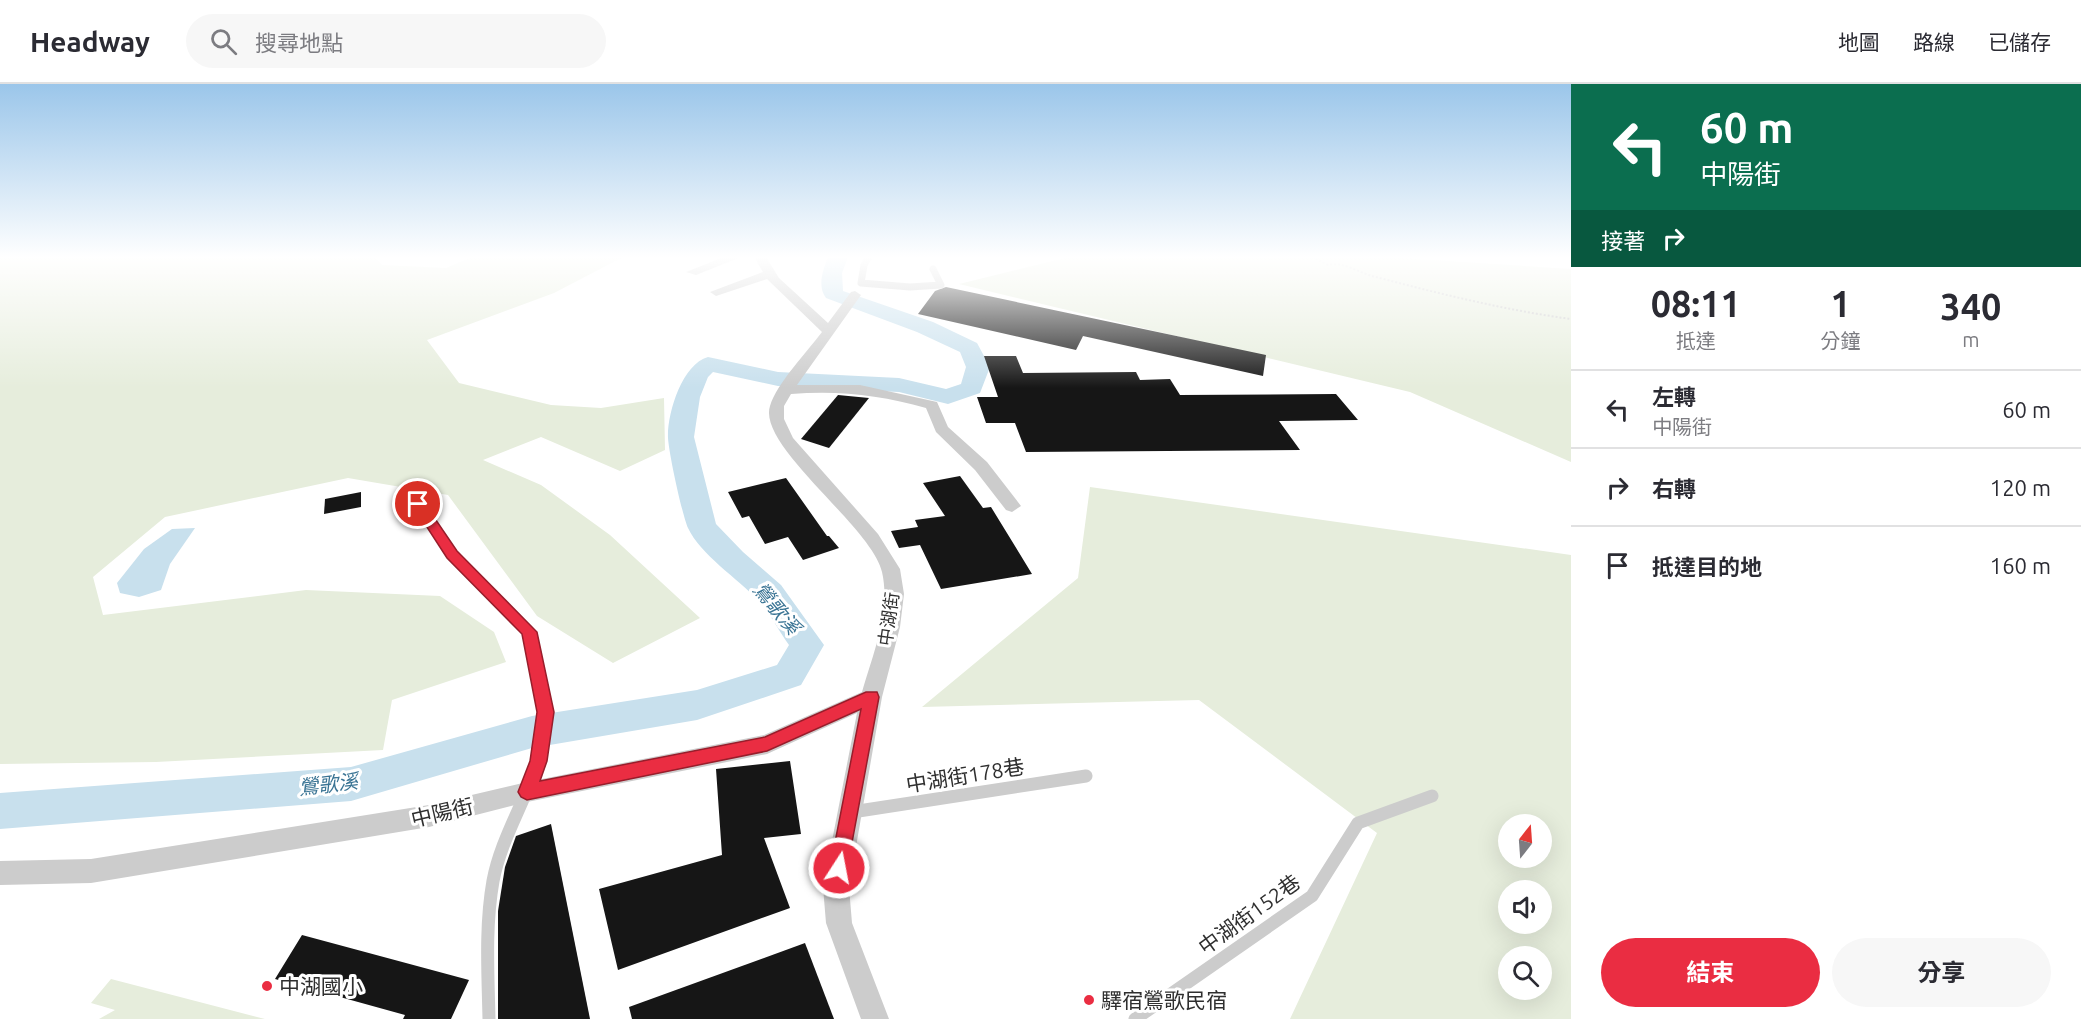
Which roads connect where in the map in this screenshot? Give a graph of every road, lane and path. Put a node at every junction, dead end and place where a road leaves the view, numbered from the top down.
1 (796, 301) edge
2 (851, 301) edge
3 (1477, 301) edge
4 (1571, 319) edge
5 (829, 331) junction
6 (791, 382) junction
7 (418, 504) dead end
8 (1012, 506) dead end
9 (871, 697) junction
10 (1086, 776) dead end
11 (527, 792) junction
12 (1432, 796) dead end
13 (849, 812) junction
14 (0, 873) edge
15 (489, 1019) edge
16 (875, 1019) edge
17 (1135, 1019) edge

1 - 5 street
2 - 5 street, 中湖街
3 - 4 path
5 - 6 street, 中湖街
6 - 8 street
6 - 9 street, 中湖街
7 - 11 lane
9 - 11 street, 中陽街
9 - 13 street, 中湖街
10 - 13 lane, 中湖街178巷
11 - 14 street, 中陽街
11 - 15 lane
12 - 17 lane, 中湖街152巷
13 - 16 street, 中湖街

